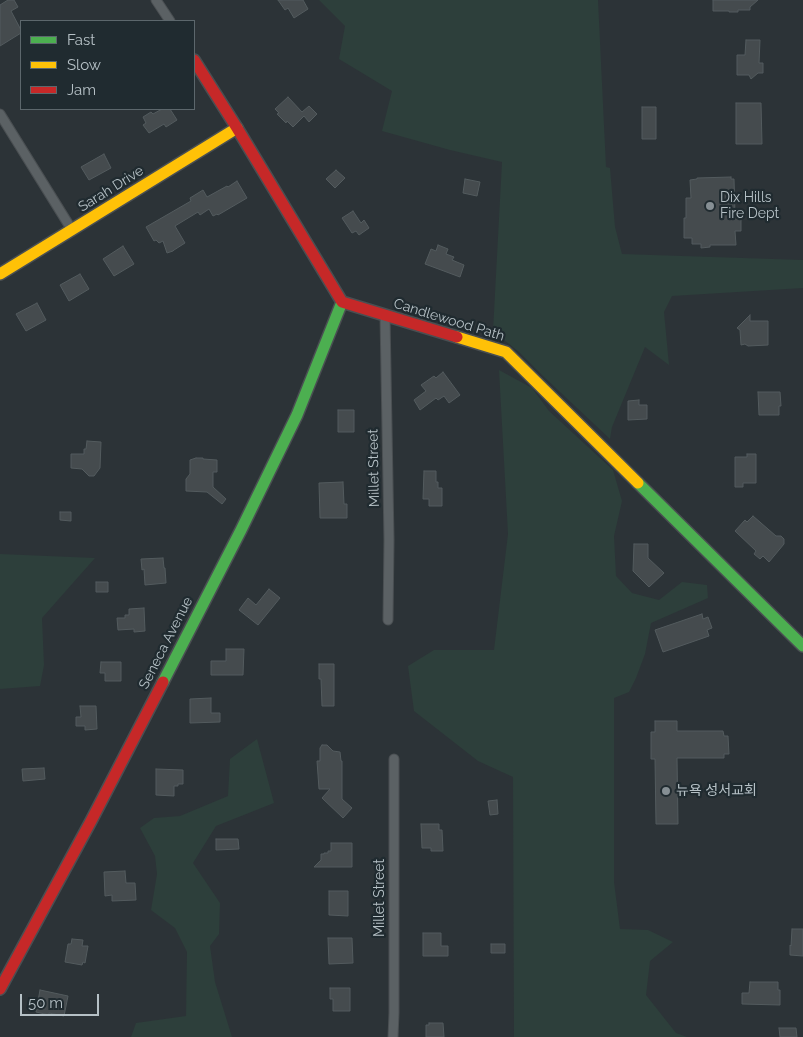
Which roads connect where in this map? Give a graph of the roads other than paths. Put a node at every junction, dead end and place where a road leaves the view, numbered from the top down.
1 (156, 0) edge
2 (169, 20) edge
3 (195, 62) edge
4 (0, 114) edge
5 (237, 128) junction
6 (72, 230) junction
7 (0, 274) edge
8 (342, 302) junction
9 (385, 316) junction
10 (388, 620) dead end
11 (803, 646) edge
12 (394, 759) dead end
13 (0, 990) edge
14 (393, 1037) edge

1 - 2 street
3 - 5 street
4 - 6 street
5 - 6 street, Sarah Drive
5 - 8 street
6 - 7 street, Sarah Drive
8 - 9 street, Candlewood Path
8 - 13 street, Seneca Avenue
9 - 10 street, Millet Street
9 - 11 street, Candlewood Path
12 - 14 street, Millet Street

